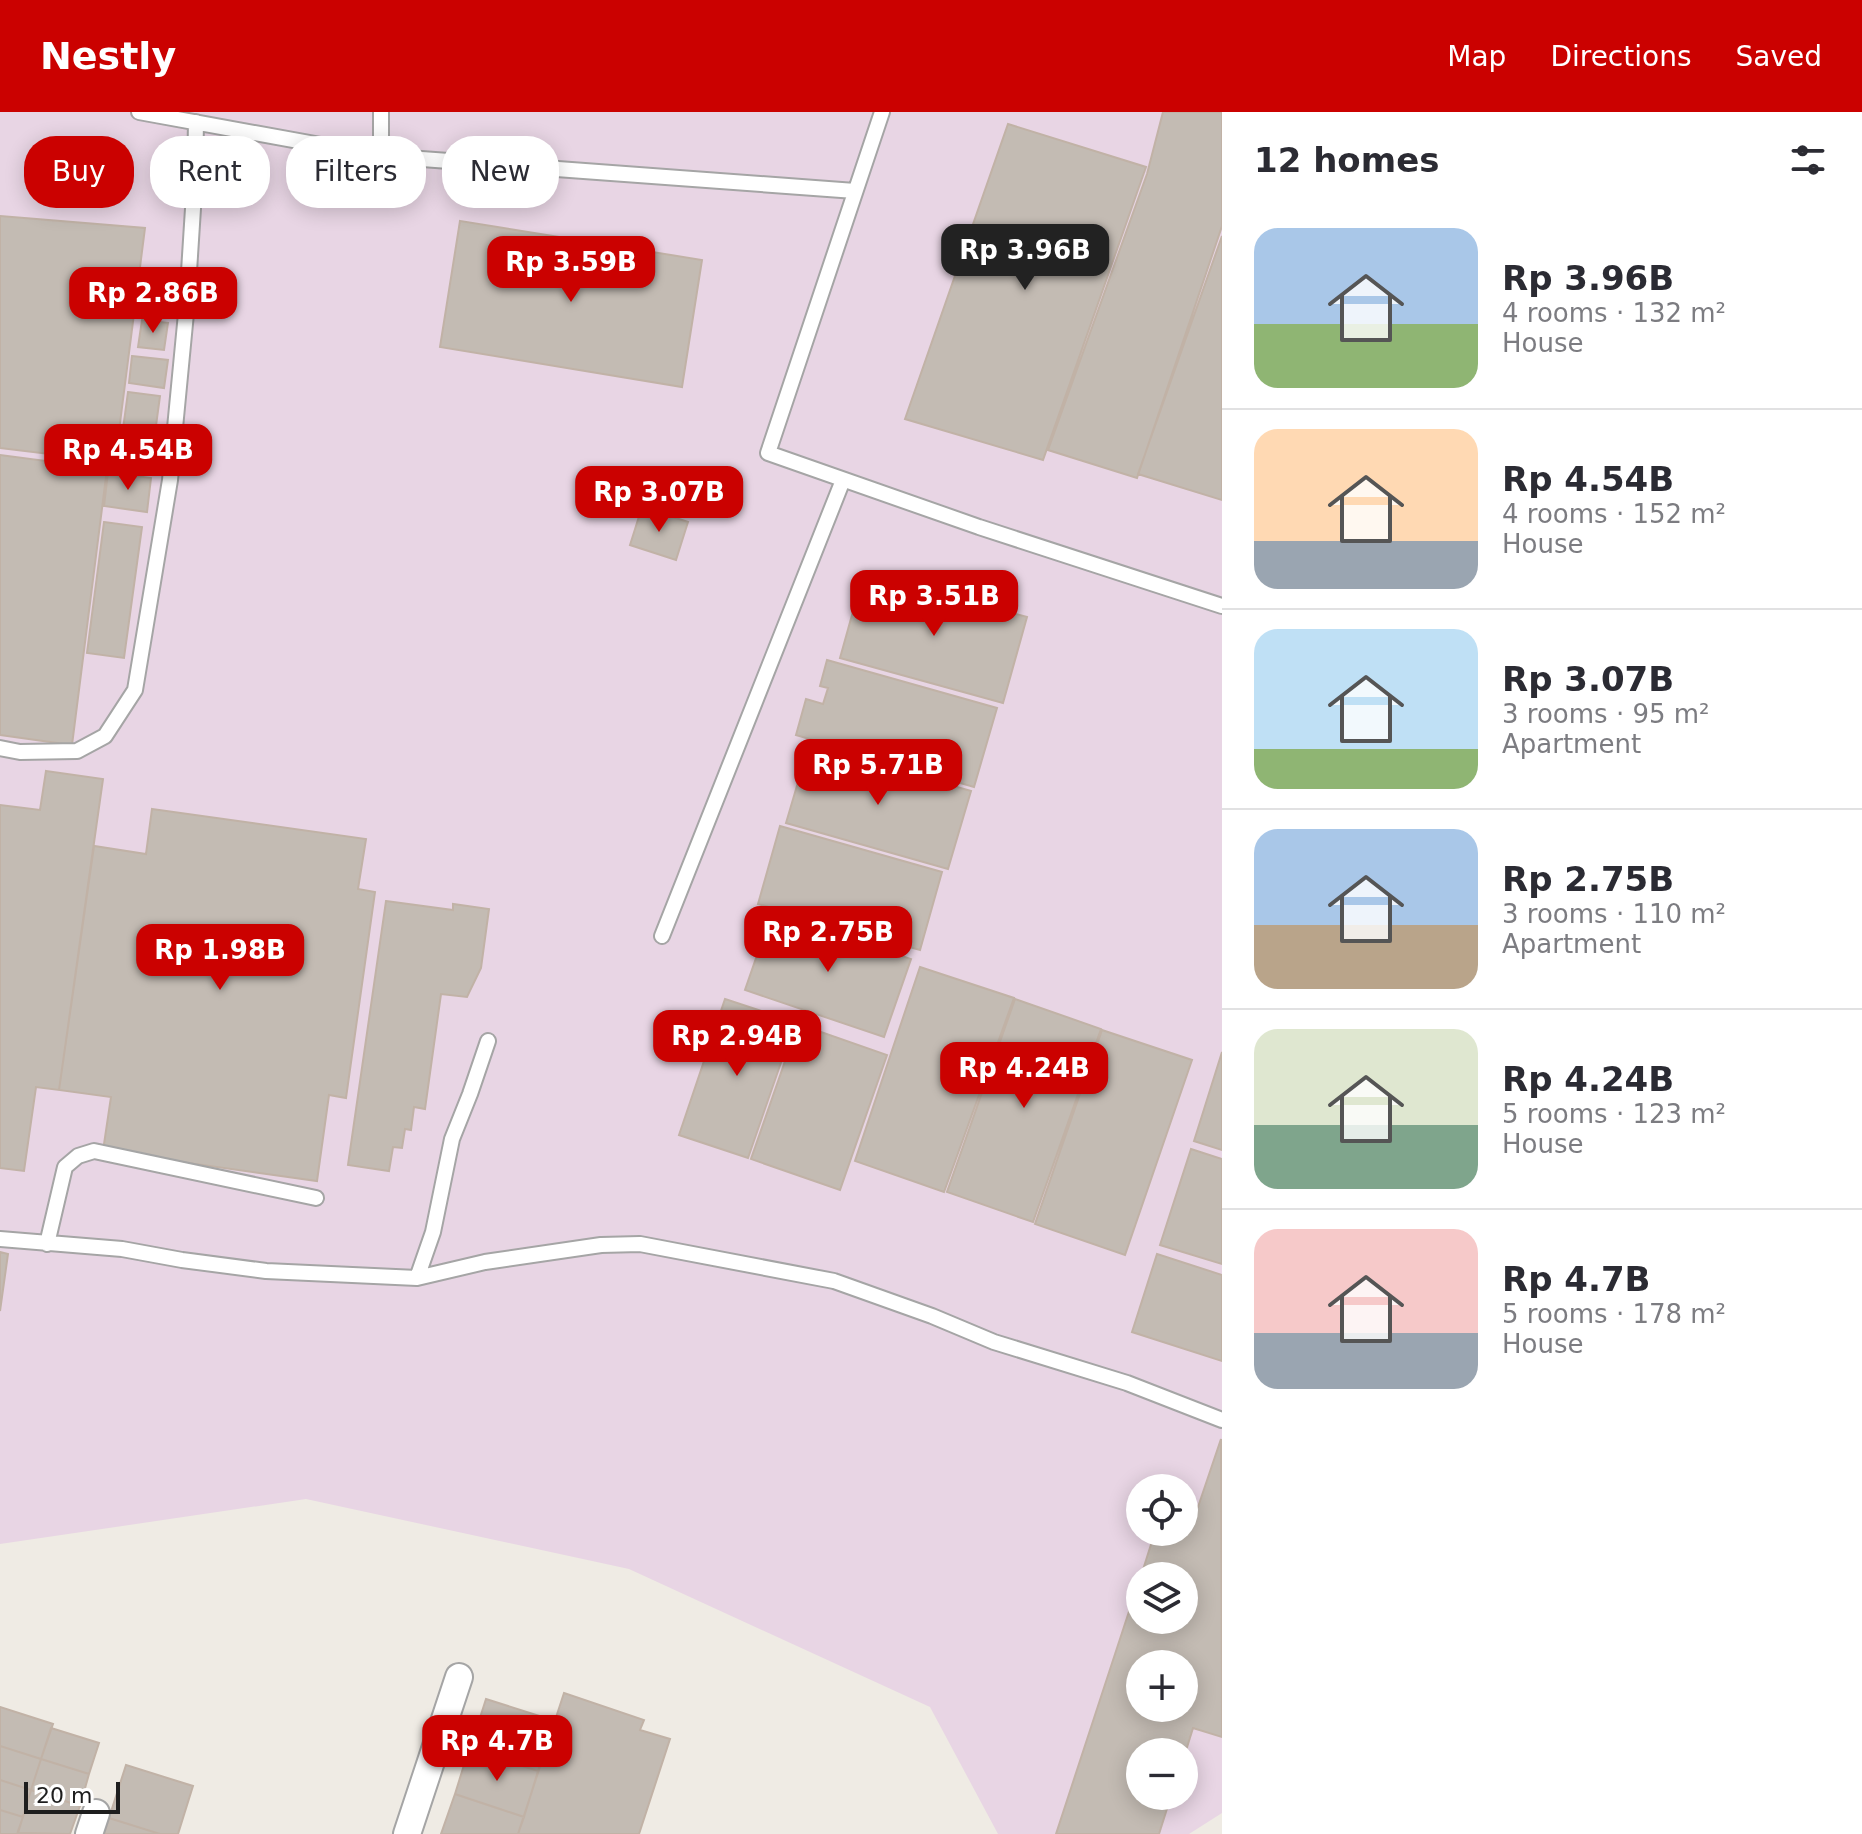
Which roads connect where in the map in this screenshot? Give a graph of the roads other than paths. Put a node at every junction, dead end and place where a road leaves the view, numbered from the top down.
1 (139, 112) edge
2 (381, 112) edge
3 (882, 112) edge
4 (196, 122) junction
5 (381, 136) edge
6 (286, 139) edge
7 (426, 159) edge
8 (855, 191) junction
9 (843, 480) junction
10 (1222, 606) edge
11 (0, 748) edge
12 (662, 936) dead end
13 (488, 1041) dead end
14 (316, 1198) dead end
15 (0, 1239) edge
16 (47, 1244) junction
17 (417, 1278) junction
18 (1222, 1420) edge
19 (459, 1677) dead end
20 (407, 1834) edge

1 - 4 lane
2 - 5 lane
3 - 8 lane
4 - 6 lane
4 - 11 lane
7 - 8 lane
8 - 9 lane
9 - 10 lane
9 - 12 lane
13 - 17 lane
14 - 16 lane
15 - 16 lane
16 - 17 lane
17 - 18 lane
19 - 20 street

